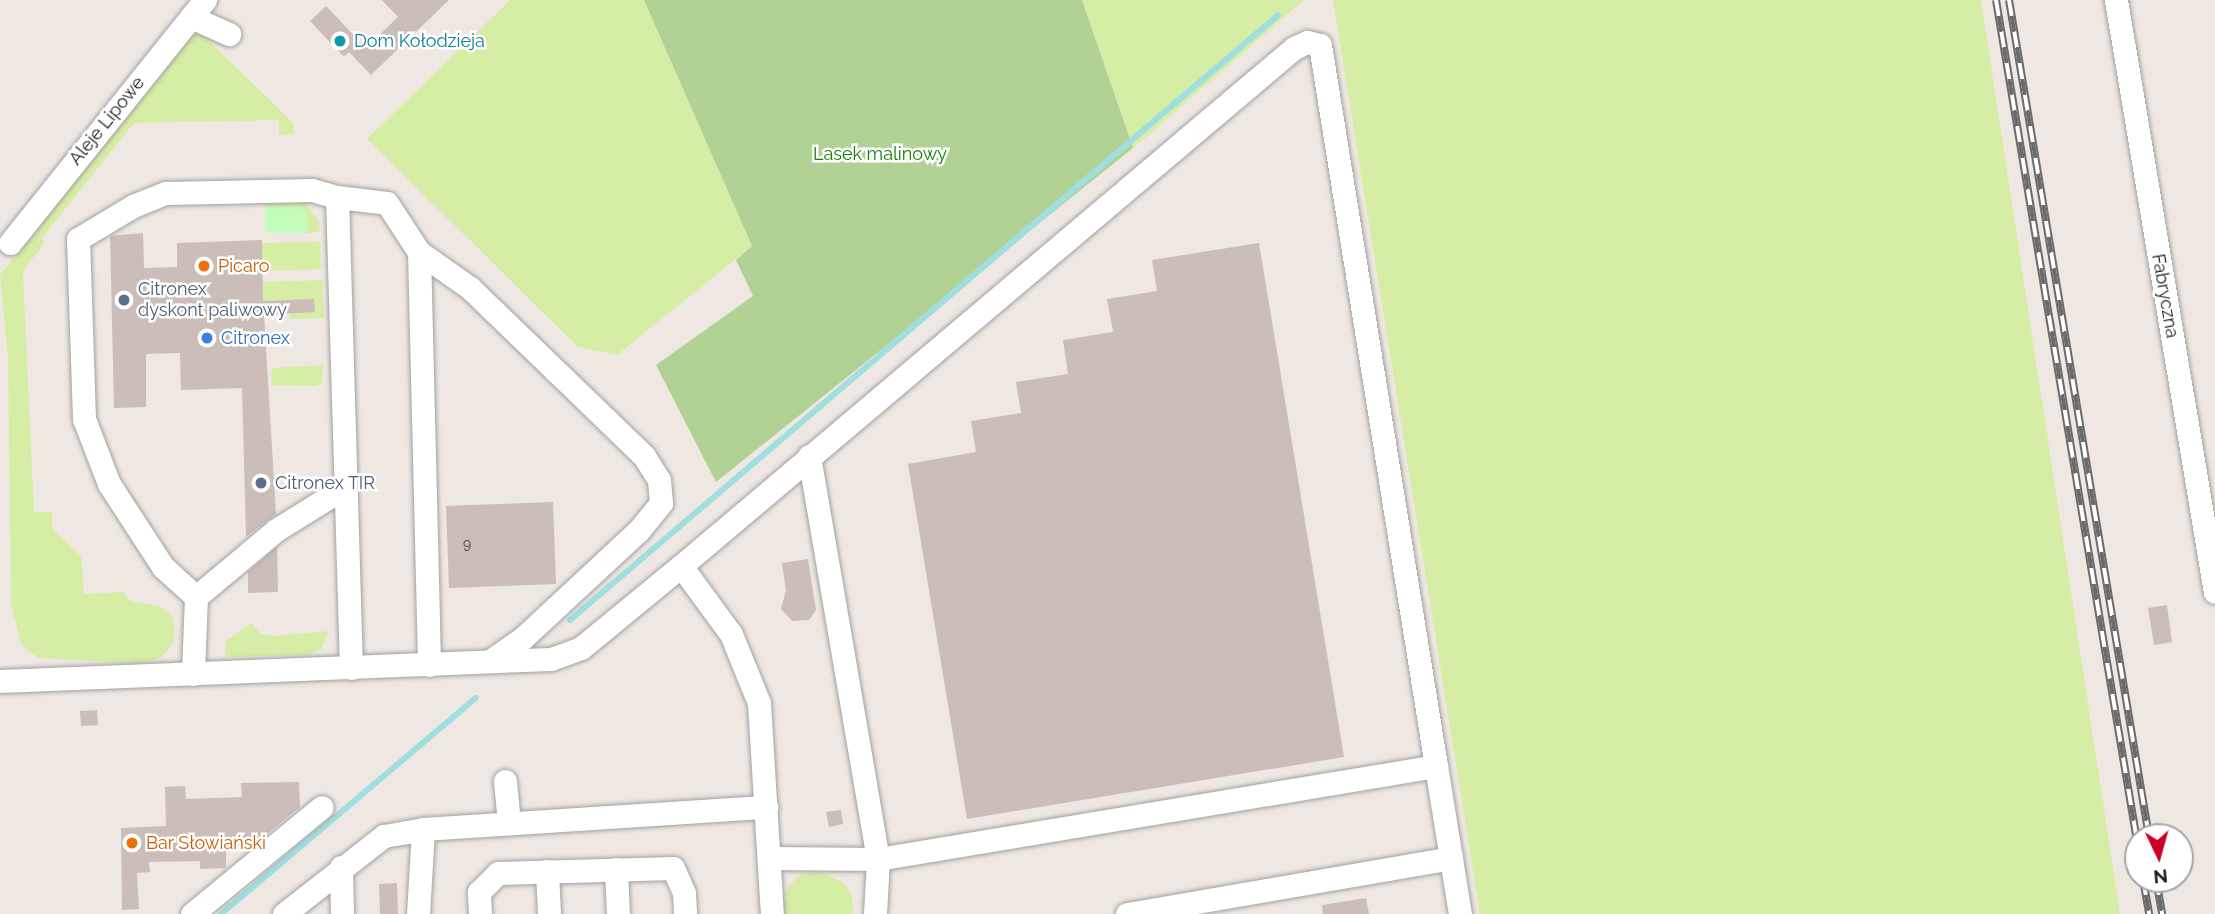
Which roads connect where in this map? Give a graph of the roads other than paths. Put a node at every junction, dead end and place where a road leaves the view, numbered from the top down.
1 (211, 0) edge
2 (2116, 0) edge
3 (198, 9) edge
4 (337, 197) junction
5 (10, 243) dead end
6 (419, 251) junction
7 (809, 456) junction
8 (345, 487) junction
9 (681, 566) junction
10 (2215, 592) edge
11 (197, 597) junction
12 (490, 661) junction
13 (429, 665) junction
14 (351, 668) junction
15 (192, 674) junction
16 (0, 681) edge
17 (1436, 766) junction
18 (505, 780) dead end
19 (322, 807) dead end
20 (766, 807) junction
21 (509, 823) junction
22 (423, 829) junction
23 (769, 858) junction
24 (1451, 858) junction
25 (878, 859) junction
26 (341, 867) junction
27 (616, 869) junction
28 (547, 871) junction
29 (192, 914) edge
30 (284, 914) edge
31 (342, 914) edge
32 (418, 914) edge
33 (480, 914) edge
34 (549, 914) edge
35 (618, 914) edge
36 (685, 914) edge
37 (772, 914) edge
38 (875, 914) edge
39 (1127, 914) edge
40 (1460, 914) edge

1 - 3 street
2 - 10 street, Fabryczna
3 - 5 street, Aleje Lipowe
4 - 6 street
4 - 8 street
4 - 11 street
6 - 12 street
6 - 13 street
7 - 9 street
7 - 17 street
7 - 25 street
8 - 11 street
8 - 14 street
9 - 12 street
9 - 20 street
11 - 15 street
12 - 13 street
13 - 14 street
14 - 15 street
15 - 16 street
17 - 24 street
17 - 25 street
18 - 21 street
19 - 29 street
20 - 21 street
20 - 23 street
21 - 22 street
22 - 26 street
22 - 32 street
23 - 25 street
23 - 37 street
24 - 39 street
24 - 40 street
25 - 38 street
26 - 30 street
26 - 31 street
27 - 28 street
27 - 35 street
27 - 36 street
28 - 33 street
28 - 34 street

